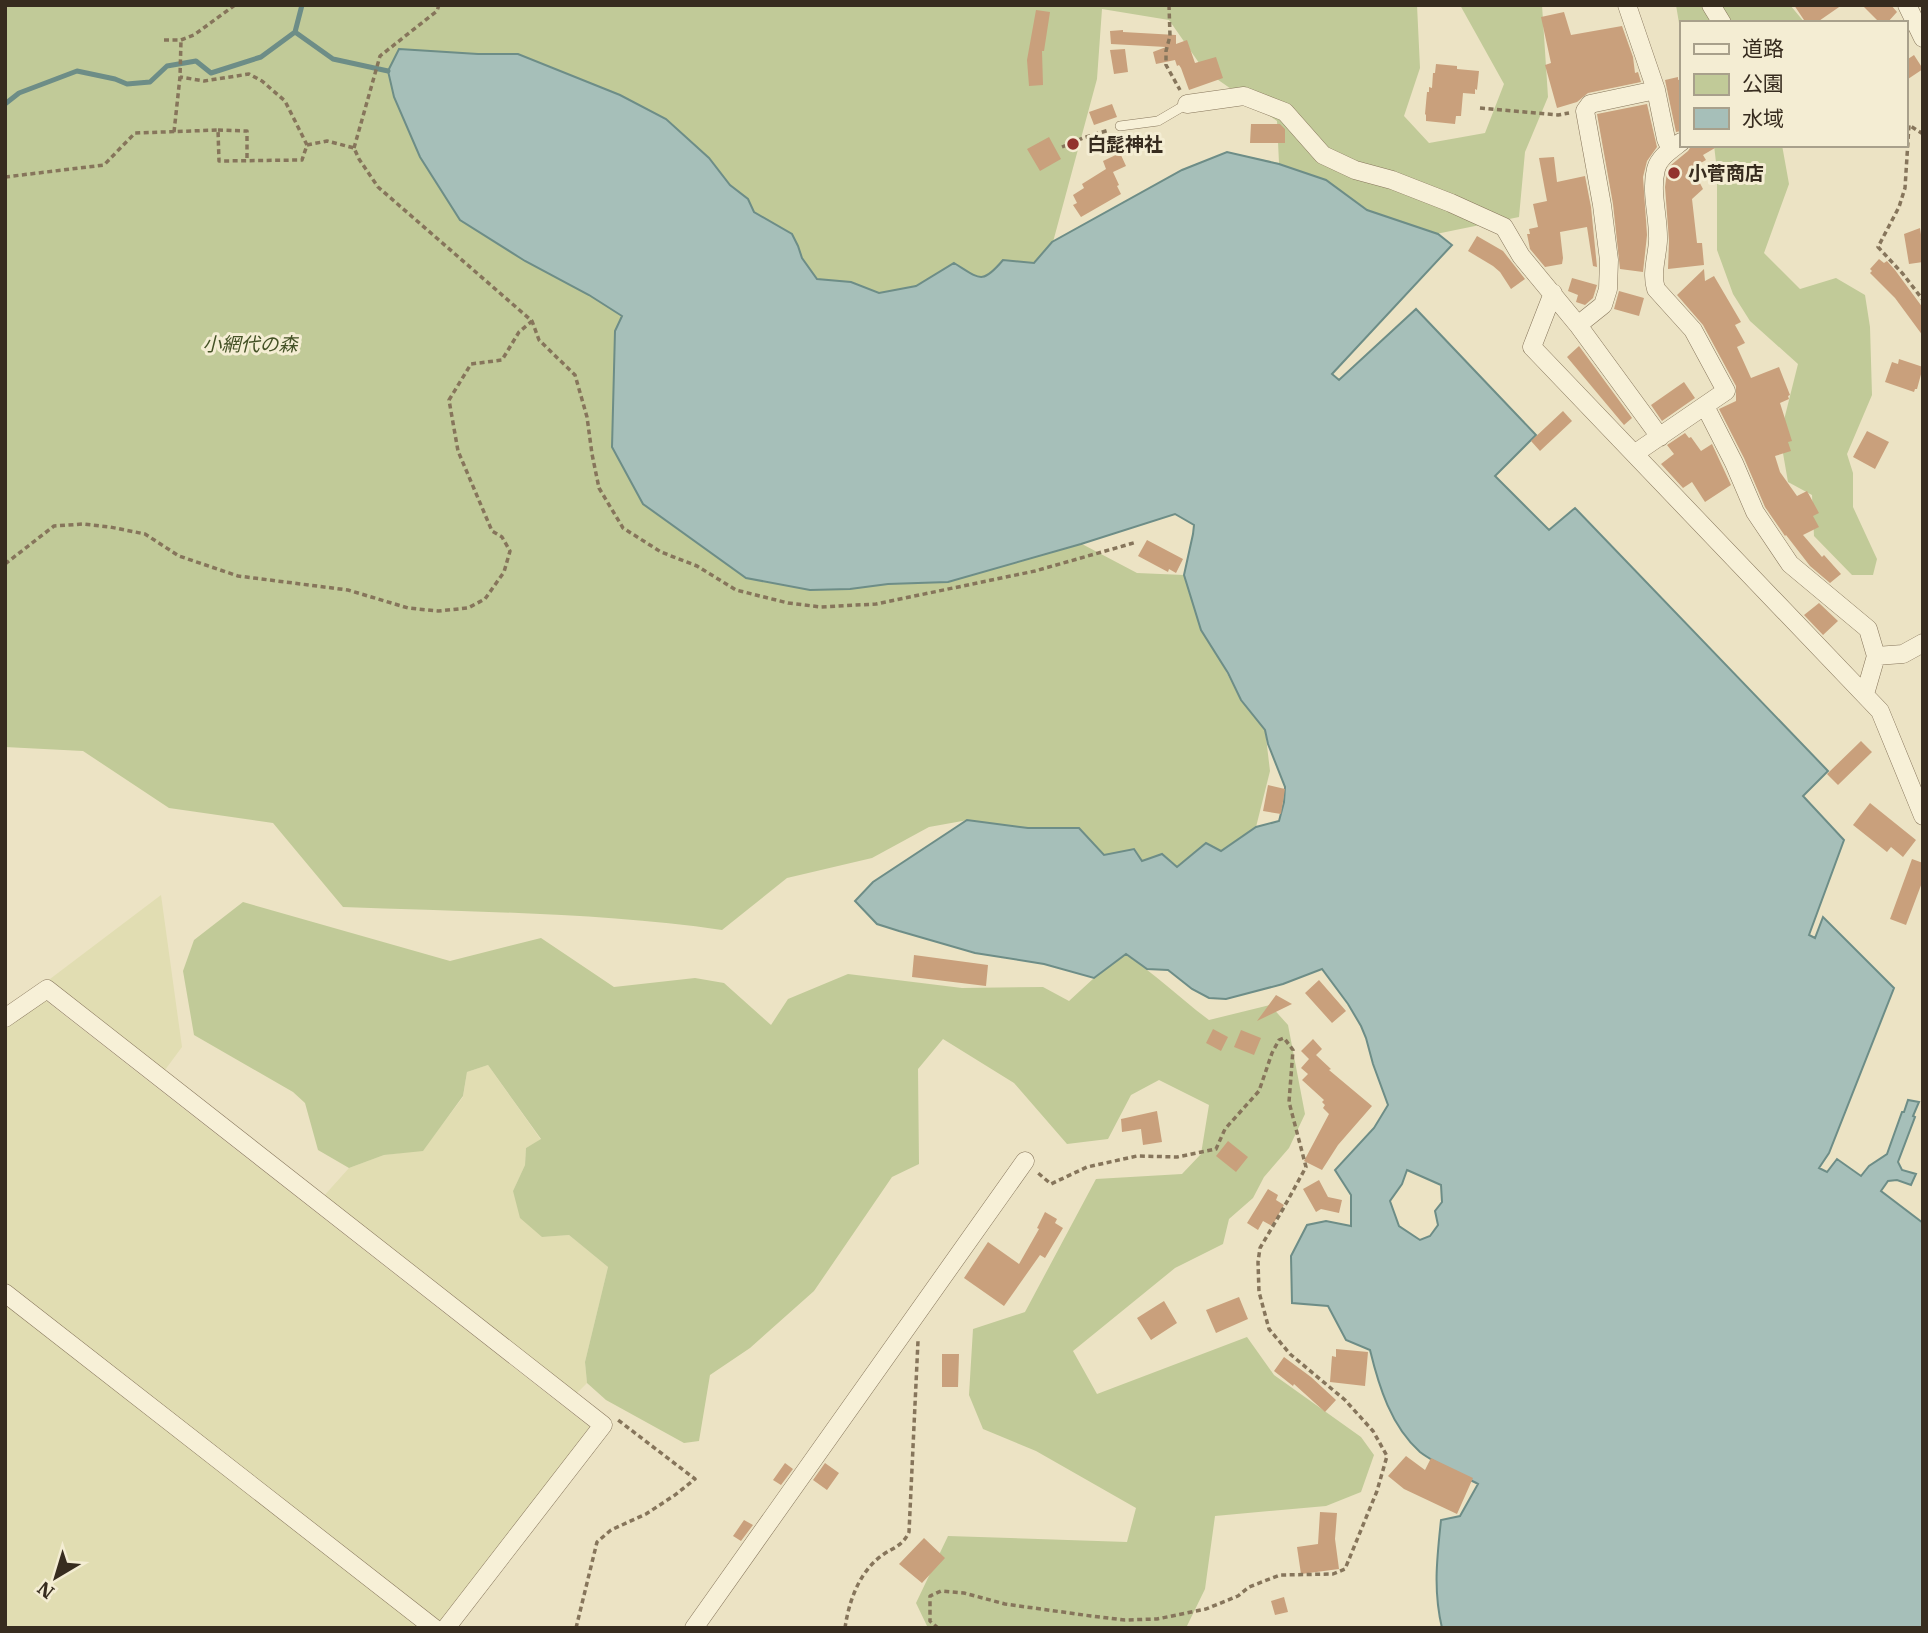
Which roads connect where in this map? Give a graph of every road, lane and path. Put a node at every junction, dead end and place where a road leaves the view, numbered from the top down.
1 (234, 5) edge
2 (439, 5) edge
3 (1169, 5) edge
4 (1627, 5) edge
5 (1711, 5) edge
6 (1907, 5) edge
7 (1721, 21) edge
8 (1923, 38) edge
9 (164, 40) dead end
10 (181, 40) junction
11 (180, 77) junction
12 (1656, 90) junction
13 (1187, 104) junction
14 (1480, 108) dead end
15 (1585, 111) junction
16 (1119, 126) joint
17 (218, 130) junction
18 (174, 132) junction
19 (1923, 134) edge
20 (307, 145) junction
21 (1676, 146) edge
22 (1062, 147) dead end
23 (354, 148) junction
24 (247, 160) junction
25 (5, 177) edge
26 (1553, 293) junction
27 (1923, 300) edge
28 (532, 321) junction
29 (1578, 325) junction
30 (1705, 406) junction
31 (1660, 437) junction
32 (1634, 454) junction
33 (1137, 542) dead end
34 (5, 564) edge
35 (1923, 643) edge
36 (1876, 656) junction
37 (1864, 694) junction
38 (1923, 816) edge
39 (5, 1018) edge
40 (1025, 1161) joint
41 (5, 1293) edge
42 (920, 1308) junction
43 (603, 1425) junction
44 (434, 1628) edge
45 (446, 1628) edge
46 (576, 1628) edge
47 (694, 1628) edge
48 (845, 1628) edge
49 (938, 1628) edge

1 - 10 path
2 - 23 path
3 - 13 path
4 - 12 street
5 - 7 street
6 - 8 street
9 - 10 path
10 - 11 path
11 - 18 path
11 - 20 path
12 - 15 street
12 - 21 street
13 - 16 lane
13 - 26 street
14 - 15 path
15 - 29 street
16 - 22 path
17 - 18 path
17 - 24 path
17 - 24 path
18 - 25 path
19 - 27 path
20 - 23 path
20 - 24 path
21 - 30 street
23 - 28 path
26 - 29 street
26 - 32 street
28 - 33 path
28 - 34 path
29 - 31 street
30 - 31 street
30 - 36 street
31 - 32 street
32 - 37 street
35 - 36 street
36 - 37 street
37 - 38 street
39 - 43 street
40 - 42 street
40 - 49 path
41 - 44 street
42 - 47 street
42 - 48 path
43 - 45 street
43 - 46 path

